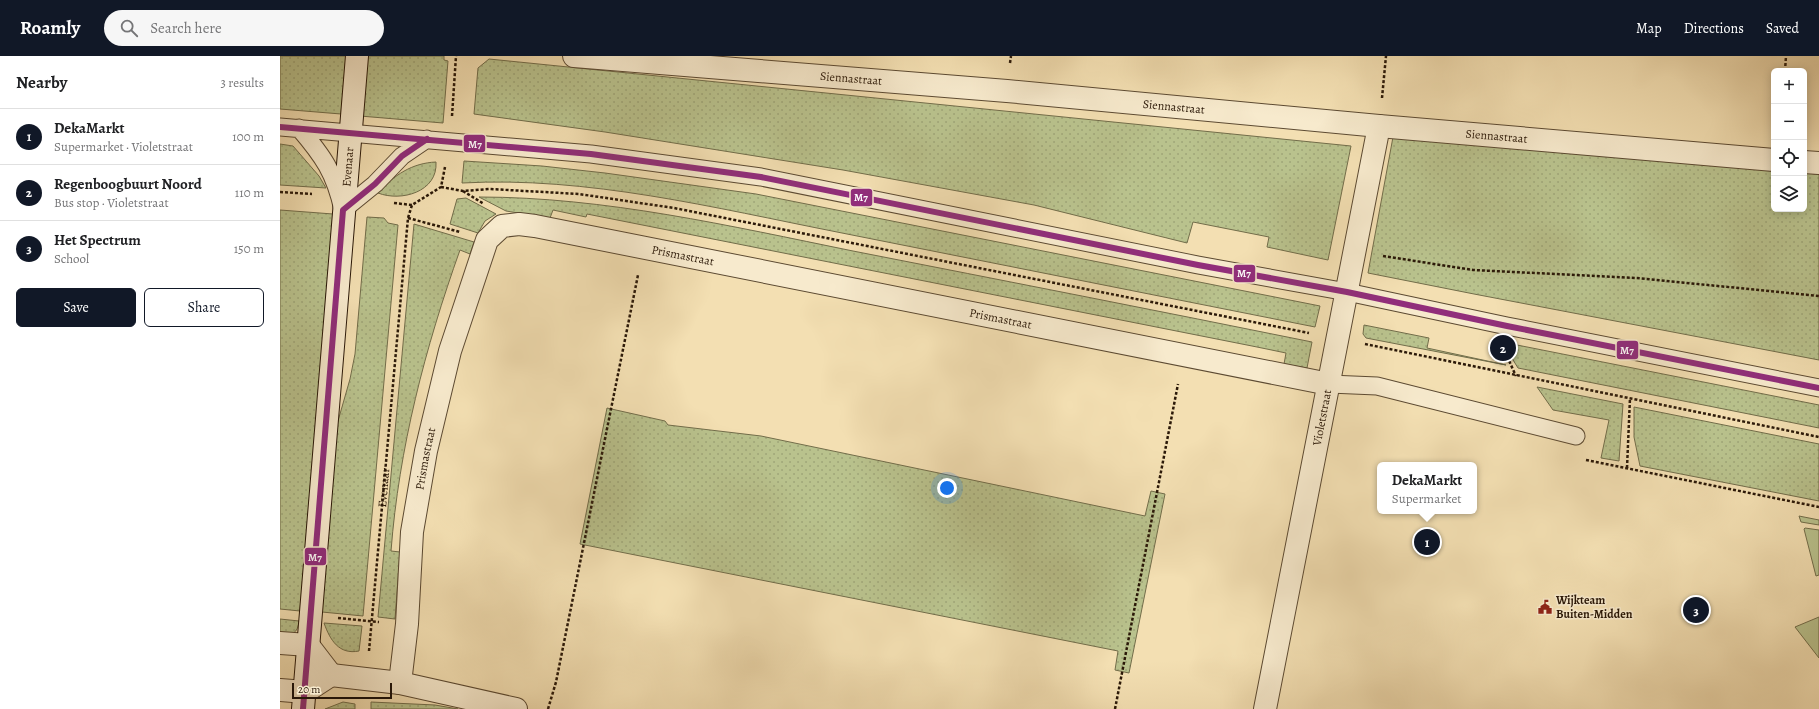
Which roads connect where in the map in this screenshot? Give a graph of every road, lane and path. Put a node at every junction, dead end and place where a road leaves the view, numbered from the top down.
1 (357, 56) edge
2 (456, 56) edge
3 (574, 56) edge
4 (1386, 56) edge
5 (1786, 56) edge
6 (1785, 68) edge
7 (1379, 126) junction
8 (280, 127) edge
9 (299, 128) junction
10 (351, 132) junction
11 (427, 139) junction
12 (450, 140) junction
13 (1771, 160) edge
14 (1807, 162) edge
15 (1819, 163) edge
16 (441, 187) junction
17 (343, 210) junction
18 (408, 218) junction
19 (487, 240) junction
20 (643, 248) junction
21 (1354, 252) junction
22 (1347, 292) junction
23 (1819, 296) edge
24 (1338, 339) junction
25 (1503, 348) dead end
26 (1184, 356) junction
27 (1516, 376) junction
28 (1329, 384) junction
29 (1819, 388) edge
30 (1630, 398) junction
31 (1576, 436) joint
32 (1819, 437) edge
33 (1627, 468) junction
34 (1819, 507) edge
35 (311, 616) junction
36 (371, 621) junction
37 (407, 624) junction
38 (280, 643) edge
39 (308, 645) junction
40 (331, 675) junction
41 (367, 679) junction
42 (400, 683) junction
43 (280, 690) edge
44 (304, 700) edge
45 (516, 709) edge
46 (548, 709) edge
47 (1114, 709) edge
48 (1265, 709) edge

1 - 10 street, Evenaar
2 - 12 path
3 - 7 street, Siennastraat
4 - 7 path
5 - 6 path
7 - 13 street, Siennastraat
7 - 21 street, Violetstraat
8 - 9 lane
9 - 10 lane
9 - 17 lane
10 - 11 lane
10 - 17 street, Evenaar
11 - 12 lane
11 - 17 lane
12 - 16 path
12 - 22 lane
14 - 15 street
16 - 18 path, Evenaar
16 - 24 path
17 - 35 street, Evenaar
18 - 19 path
18 - 36 path, Evenaar
19 - 20 street, Prismastraat
19 - 37 street, Prismastraat
20 - 26 street, Prismastraat
20 - 46 path
21 - 22 street, Violetstraat
21 - 23 path
22 - 24 street, Violetstraat
22 - 29 lane
24 - 27 path
24 - 28 street, Violetstraat
25 - 27 path
26 - 28 street, Prismastraat
26 - 47 path
27 - 30 path
28 - 31 lane
28 - 48 street, Violetstraat
30 - 32 path
30 - 33 path
31 - 33 path
33 - 34 path
35 - 36 path
35 - 39 street, Evenaar
36 - 37 path
36 - 41 path, Evenaar
37 - 42 street, Prismastraat
38 - 39 street
39 - 40 street
39 - 44 street, Evenaar
40 - 41 street
40 - 44 street
41 - 42 street
42 - 45 street
43 - 44 street

